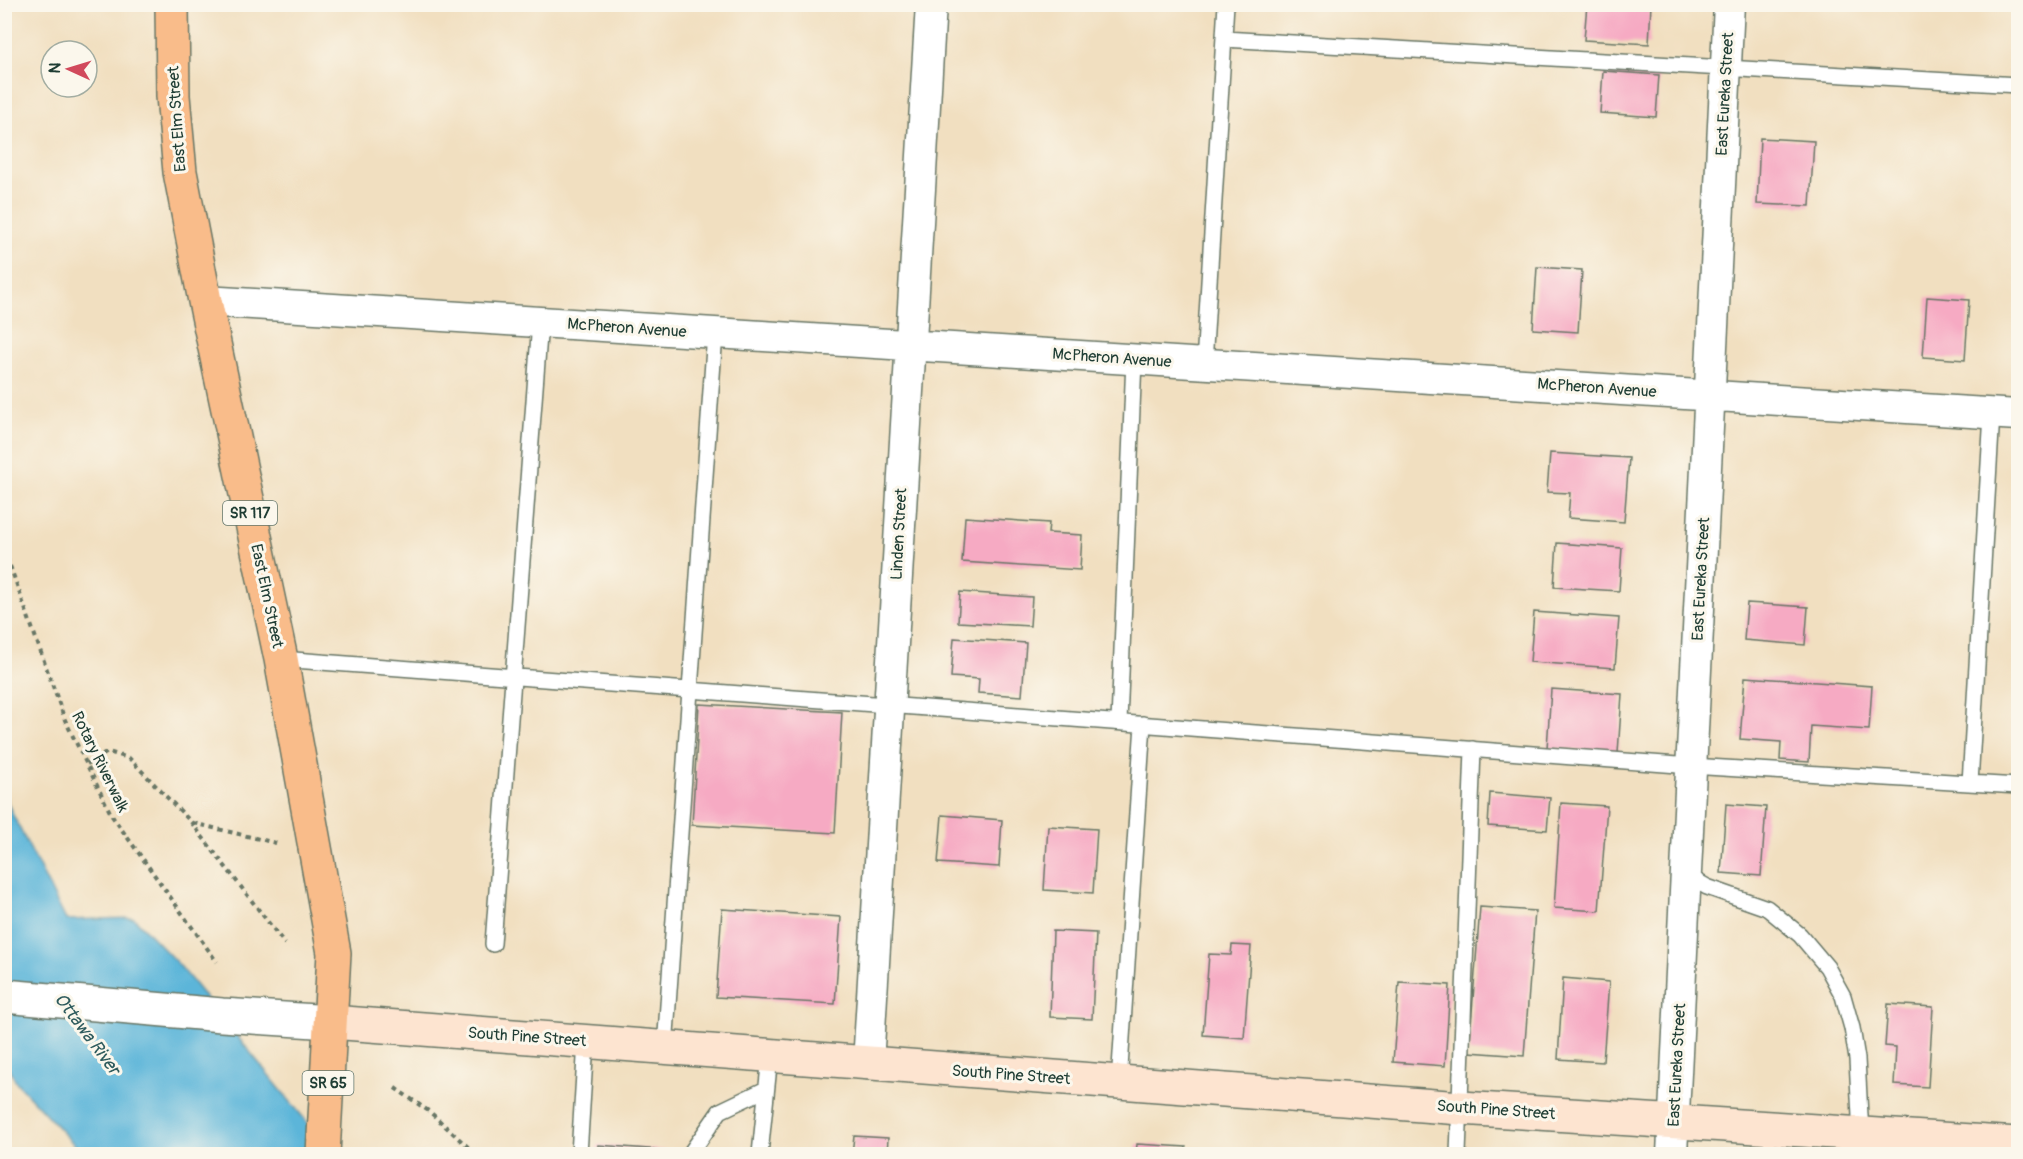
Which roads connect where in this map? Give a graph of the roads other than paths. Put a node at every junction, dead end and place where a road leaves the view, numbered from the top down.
1 (172, 4) edge
2 (931, 4) edge
3 (1226, 4) edge
4 (1729, 4) edge
5 (1224, 39) junction
6 (1726, 68) junction
7 (2019, 85) edge
8 (205, 302) junction
9 (540, 322) junction
10 (715, 333) junction
11 (910, 346) junction
12 (1134, 360) junction
13 (1204, 364) junction
14 (1710, 396) junction
15 (2006, 414) edge
16 (281, 659) junction
17 (513, 676) junction
18 (690, 689) junction
19 (889, 705) junction
20 (1119, 722) junction
21 (1143, 724) junction
22 (1473, 749) junction
23 (1691, 766) junction
24 (1970, 783) junction
25 (2019, 786) edge
26 (1686, 875) junction
27 (493, 944) dead end
28 (4, 996) edge
29 (331, 1022) junction
30 (586, 1042) junction
31 (665, 1048) junction
32 (770, 1056) junction
33 (868, 1064) junction
34 (1119, 1083) junction
35 (766, 1089) junction
36 (1461, 1108) junction
37 (1674, 1122) junction
38 (1861, 1135) junction
39 (2019, 1144) edge
40 (323, 1149) edge
41 (579, 1155) edge
42 (690, 1155) edge
43 (760, 1155) edge
44 (1458, 1155) edge
45 (1672, 1155) edge

1 - 8 main road, East Elm Street / SR 117
2 - 11 street, Linden Street
3 - 5 lane
4 - 6 street, East Eureka Street
5 - 6 lane
5 - 13 lane
6 - 7 lane
6 - 14 street, East Eureka Street
8 - 9 street, McPheron Avenue
8 - 16 main road, East Elm Street / SR 117
9 - 10 street, McPheron Avenue
9 - 17 lane
10 - 11 street, McPheron Avenue
10 - 18 lane
11 - 12 street, McPheron Avenue
11 - 19 street, Linden Street
12 - 13 street, McPheron Avenue
12 - 20 lane
13 - 14 street, McPheron Avenue
14 - 15 street, McPheron Avenue
14 - 23 street, East Eureka Street
15 - 24 lane
16 - 17 lane
16 - 29 main road, East Elm Street / SR 117
17 - 18 lane
17 - 27 lane
18 - 19 lane
18 - 31 lane
19 - 20 lane
19 - 33 street, Linden Street
20 - 21 lane
21 - 22 lane
21 - 34 lane
22 - 23 lane
22 - 36 lane
23 - 24 lane
23 - 26 street, East Eureka Street
24 - 25 lane
26 - 37 street, East Eureka Street
26 - 38 lane
28 - 29 street, South Pine Street
29 - 30 main road, South Pine Street
29 - 40 main road, East Elm Street / SR 65
30 - 31 main road, South Pine Street
30 - 41 lane
31 - 32 main road, South Pine Street
32 - 33 main road, South Pine Street
32 - 35 lane
33 - 34 main road, South Pine Street
34 - 36 main road, South Pine Street
35 - 42 lane
35 - 43 lane
36 - 37 main road, South Pine Street
36 - 44 lane
37 - 38 main road, South Pine Street
37 - 45 street, East Eureka Street
38 - 39 main road, South Pine Street

